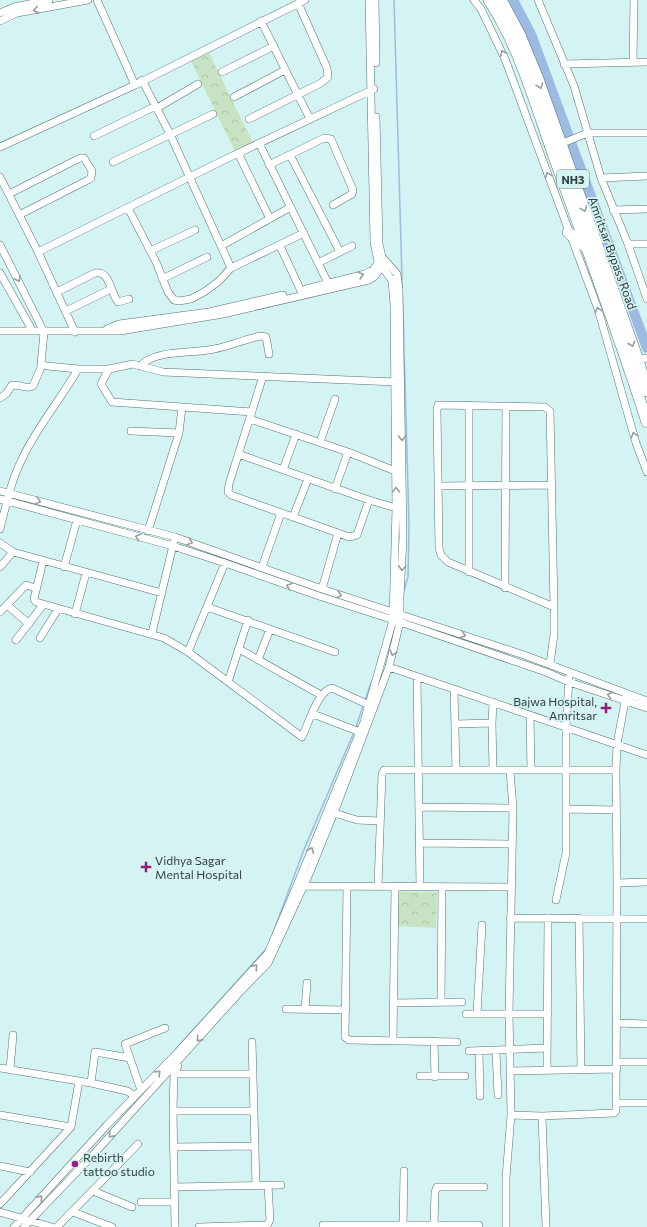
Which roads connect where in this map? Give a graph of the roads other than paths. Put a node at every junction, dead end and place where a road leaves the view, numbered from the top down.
1 (49, 0) edge
2 (88, 0) edge
3 (97, 0) edge
4 (370, 0) edge
5 (375, 0) edge
6 (474, 0) edge
7 (489, 0) edge
8 (501, 0) edge
9 (538, 0) edge
10 (634, 0) edge
11 (301, 2) edge
12 (0, 3) edge
13 (4, 13) edge
14 (373, 18) junction
15 (0, 21) edge
16 (261, 21) junction
17 (274, 46) junction
18 (633, 62) junction
19 (647, 62) edge
20 (564, 64) junction
21 (285, 70) junction
22 (222, 72) dead end
23 (142, 80) junction
24 (198, 84) dead end
25 (135, 85) junction
26 (373, 89) junction
27 (298, 95) junction
28 (234, 96) dead end
29 (156, 107) junction
30 (213, 114) dead end
31 (249, 118) dead end
32 (310, 119) junction
33 (647, 133) edge
34 (170, 134) junction
35 (585, 134) junction
36 (94, 136) dead end
37 (565, 142) junction
38 (260, 143) junction
39 (0, 147) edge
40 (238, 153) junction
41 (290, 155) junction
42 (113, 162) dead end
43 (269, 165) junction
44 (647, 176) edge
45 (0, 177) edge
46 (190, 178) junction
47 (601, 178) junction
48 (9, 194) junction
49 (333, 204) dead end
50 (291, 207) junction
51 (128, 208) junction
52 (647, 209) edge
53 (613, 210) junction
54 (19, 214) junction
55 (270, 219) junction
56 (195, 230) dead end
57 (568, 232) junction
58 (304, 233) junction
59 (628, 244) junction
60 (647, 244) edge
61 (0, 245) edge
62 (221, 246) junction
63 (280, 246) junction
64 (352, 246) dead end
65 (587, 248) junction
66 (150, 251) junction
67 (38, 252) junction
68 (340, 252) junction
69 (207, 257) dead end
70 (382, 262) junction
71 (318, 263) junction
72 (231, 268) junction
73 (0, 273) edge
74 (162, 279) junction
75 (328, 283) junction
76 (111, 289) junction
77 (301, 291) junction
78 (57, 292) junction
79 (129, 299) dead end
80 (647, 299) edge
81 (66, 311) junction
82 (32, 330) junction
83 (105, 330) junction
84 (0, 331) edge
85 (44, 332) junction
86 (75, 332) junction
87 (269, 354) dead end
88 (642, 359) edge
89 (42, 365) junction
90 (140, 366) junction
91 (78, 369) junction
92 (109, 369) junction
93 (647, 375) edge
94 (263, 376) junction
95 (396, 382) junction
96 (646, 389) edge
97 (0, 398) edge
98 (335, 399) dead end
99 (469, 405) junction
100 (506, 406) junction
101 (182, 407) junction
102 (251, 415) junction
103 (647, 422) edge
104 (131, 431) dead end
105 (179, 433) junction
106 (296, 434) junction
107 (320, 442) junction
108 (348, 452) junction
109 (238, 454) junction
110 (283, 470) junction
111 (395, 471) junction
112 (647, 472) edge
113 (308, 479) junction
114 (506, 485) junction
115 (550, 485) junction
116 (438, 486) junction
117 (468, 486) junction
118 (334, 489) junction
119 (0, 491) edge
120 (5, 498) edge
121 (369, 500) junction
122 (396, 508) junction
123 (281, 512) junction
124 (293, 517) junction
125 (77, 520) junction
126 (0, 529) edge
127 (148, 530) junction
128 (338, 532) junction
129 (175, 537) junction
130 (0, 543) edge
131 (173, 546) junction
132 (12, 552) junction
133 (43, 561) junction
134 (225, 563) junction
135 (262, 566) junction
136 (0, 567) edge
137 (64, 567) junction
138 (469, 572) junction
139 (86, 573) junction
140 (36, 588) junction
141 (505, 588) junction
142 (322, 589) junction
143 (162, 593) junction
144 (7, 605) junction
145 (44, 605) junction
146 (207, 607) junction
147 (554, 607) junction
148 (58, 609) junction
149 (0, 612) edge
150 (75, 614) junction
151 (397, 617) junction
152 (248, 620) junction
153 (29, 624) junction
154 (270, 628) junction
155 (152, 633) junction
156 (40, 638) dead end
157 (16, 640) dead end
158 (239, 649) junction
159 (188, 652) junction
160 (335, 652) dead end
161 (258, 660) junction
162 (550, 664) junction
163 (390, 667) junction
164 (571, 672) junction
165 (417, 677) junction
166 (228, 682) junction
167 (568, 682) junction
168 (454, 689) junction
169 (321, 695) junction
170 (626, 697) junction
171 (647, 701) edge
172 (493, 702) junction
173 (369, 704) junction
174 (647, 708) edge
175 (313, 714) junction
176 (530, 715) junction
177 (492, 723) junction
178 (456, 724) junction
179 (566, 728) junction
180 (360, 732) junction
181 (617, 744) junction
182 (647, 756) edge
183 (419, 769) junction
184 (456, 770) junction
185 (493, 770) junction
186 (510, 770) junction
187 (530, 770) junction
188 (567, 770) junction
189 (616, 770) junction
190 (420, 807) junction
191 (513, 808) junction
192 (567, 809) junction
193 (615, 810) junction
194 (334, 813) junction
195 (380, 821) junction
196 (421, 843) junction
197 (512, 844) junction
198 (647, 882) edge
199 (618, 883) junction
200 (303, 886) junction
201 (378, 886) junction
202 (347, 887) junction
203 (420, 887) junction
204 (442, 887) junction
205 (511, 887) junction
206 (395, 888) junction
207 (556, 900) dead end
208 (510, 918) junction
209 (548, 918) junction
210 (579, 918) junction
211 (616, 919) junction
212 (647, 919) edge
213 (482, 925) dead end
214 (307, 983) dead end
215 (462, 1002) dead end
216 (394, 1003) junction
217 (441, 1003) junction
218 (286, 1009) dead end
219 (305, 1009) junction
220 (346, 1010) junction
221 (509, 1013) junction
222 (466, 1014) dead end
223 (477, 1014) junction
224 (548, 1014) junction
225 (617, 1024) junction
226 (647, 1024) edge
227 (165, 1028) dead end
228 (13, 1035) dead end
229 (394, 1041) junction
230 (434, 1041) junction
231 (252, 1042) dead end
232 (457, 1042) dead end
233 (547, 1048) junction
234 (510, 1050) junction
235 (469, 1051) dead end
236 (479, 1051) junction
237 (496, 1051) junction
238 (130, 1058) junction
239 (179, 1062) junction
240 (647, 1062) edge
241 (617, 1066) junction
242 (0, 1068) edge
243 (10, 1069) junction
244 (547, 1070) junction
245 (581, 1070) junction
246 (510, 1071) junction
247 (174, 1074) junction
248 (253, 1074) junction
249 (420, 1076) dead end
250 (465, 1076) dead end
251 (435, 1077) junction
252 (79, 1080) junction
253 (91, 1083) junction
254 (141, 1090) junction
255 (498, 1095) dead end
256 (135, 1096) junction
257 (480, 1096) dead end
258 (647, 1102) edge
259 (616, 1103) junction
260 (173, 1111) junction
261 (254, 1111) junction
262 (0, 1115) edge
263 (511, 1115) junction
264 (542, 1116) junction
265 (71, 1127) junction
266 (138, 1144) dead end
267 (255, 1146) junction
268 (173, 1147) junction
269 (0, 1166) edge
270 (404, 1171) dead end
271 (30, 1172) junction
272 (256, 1185) junction
273 (268, 1185) junction
274 (281, 1185) dead end
275 (174, 1187) junction
276 (484, 1187) dead end
277 (93, 1191) junction
278 (141, 1202) dead end
279 (174, 1202) junction
280 (0, 1204) edge
281 (132, 1207) dead end
282 (0, 1212) edge
283 (73, 1212) junction
284 (21, 1219) junction
285 (30, 1220) junction
286 (479, 1225) dead end
287 (403, 1226) edge
288 (432, 1226) edge
289 (14, 1227) edge
290 (24, 1227) edge
291 (52, 1227) edge
292 (57, 1227) edge
293 (112, 1227) edge
294 (175, 1227) edge
295 (199, 1227) edge
296 (323, 1227) edge
297 (506, 1227) edge
298 (546, 1227) edge

1 - 13 street
2 -> 13 street
3 - 25 street
4 - 14 street
5 - 14 street
57 -> 6 street
7 - 65 highway, Amritsar Bypass Road / NH3
8 -> 37 highway, Amritsar Bypass Road / NH3
9 - 20 street
10 - 18 street
11 - 16 street
11 - 27 street
12 - 13 street
13 - 15 street
14 - 26 street
16 - 17 street
16 - 23 street
17 - 21 street
17 - 22 street
18 - 19 street
18 - 20 street
20 - 35 street
21 - 27 street
21 - 28 street
23 - 25 street
23 - 29 street
24 - 29 street
25 - 39 street
26 - 32 street
26 - 70 street
27 - 31 street
27 - 32 street
29 - 34 street
29 - 36 street
30 - 34 street
32 - 38 street
33 - 35 street
34 - 42 street
34 - 46 street
35 - 37 street
35 - 47 street
37 -> 88 highway, Amritsar Bypass Road / NH3
38 - 40 street
38 - 43 street
40 - 46 street
40 - 55 street
41 - 43 street
41 - 49 street
41 - 68 street
43 - 50 street
44 - 47 street
45 - 48 street
46 - 51 street
46 - 62 street
47 - 53 street
48 - 54 street
48 - 54 street
50 - 55 street
50 - 58 street
51 - 66 street
51 - 67 street
52 - 53 street
53 - 59 street
54 - 67 street
55 - 62 street
56 - 66 street
57 - 65 highway
112 -> 57 street
58 - 63 street
58 - 71 street
59 - 60 street
59 - 80 street
61 -> 85 street
62 - 72 street
63 - 72 street
63 - 77 street
64 - 68 street
65 - 103 highway, NH3
66 - 74 street
67 - 78 street
68 - 71 street
69 - 74 street
75 -> 70 street
70 - 83 street
70 - 95 street
70 -> 151 street
71 - 75 street
72 - 74 street
73 - 82 street
75 - 77 street
76 - 78 street
76 - 79 street
76 - 81 street
77 - 83 street
78 - 81 street
81 - 86 street
82 - 84 street
82 - 85 street
83 - 86 street
85 - 86 street
85 - 89 street
87 - 90 street
88 - 93 street
88 - 96 highway, NH3
89 - 91 street
89 - 97 street
90 - 92 street
90 - 94 street
91 - 92 street
91 - 120 street
92 - 101 street
94 - 95 street
94 - 102 street
95 - 111 street
98 - 107 street
99 - 100 street
99 - 116 street
99 - 117 street
100 - 114 street
100 - 115 street
101 - 102 street
101 - 105 street
102 - 106 street
102 - 109 street
104 - 105 street
105 - 127 street
106 - 107 street
106 - 110 street
107 - 108 street
108 - 111 street
108 - 118 street
109 - 110 street
109 - 123 street
110 - 113 street
122 -> 111 street
113 - 118 street
113 - 124 street
114 - 115 street
114 - 117 street
114 - 141 street
115 - 147 street
116 - 117 street
116 - 138 street
117 - 138 street
118 - 121 street
119 - 120 street
120 - 125 street
120 - 126 street
120 -> 127 street
121 - 122 street
121 - 128 street
122 - 151 street
123 - 124 street
123 - 135 street
124 - 128 street
131 -> 125 street
125 - 137 street
127 - 129 street
128 - 142 street
129 - 131 street
129 -> 135 street
130 - 132 street
131 - 134 street
131 - 143 street
132 - 133 street
132 - 136 street
133 - 137 street
133 - 140 street
134 - 146 street
151 -> 134 street
135 - 142 street
137 - 139 street
138 - 141 street
139 - 143 street
139 - 150 street
140 - 144 street
140 - 145 street
141 - 147 street
142 -> 151 street
143 - 155 street
144 - 149 street
144 - 153 street
145 - 148 street
145 - 153 street
146 - 152 street
146 - 159 street
147 - 162 street
148 - 150 street
148 - 156 street
150 - 155 street
151 -> 162 street
151 -> 163 street
151 - 167 street
151 - 173 street
152 - 154 street
152 - 158 street
153 - 157 street
154 - 160 street
154 - 161 street
155 - 159 street
158 - 161 street
158 - 166 street
159 - 166 street
161 - 169 street
162 - 164 street
163 - 165 street
163 - 194 street
164 - 167 street
164 - 170 street
165 - 168 street
165 - 183 street
166 - 175 street
170 -> 167 street
167 - 179 street
168 - 172 street
168 - 178 street
169 - 173 street
169 - 175 street
170 - 171 street
170 - 174 street
170 - 181 street
172 - 176 street
172 - 177 street
173 - 180 street
175 - 180 street
176 - 179 street
176 - 187 street
177 - 178 street
177 - 185 street
178 - 184 street
179 - 181 street
179 - 188 street
254 -> 180 street
181 - 182 street
181 - 189 street
183 - 184 street
183 - 190 street
183 - 195 street
184 - 185 street
185 - 186 street
186 - 187 street
186 - 191 street
187 - 188 street
188 - 189 street
188 - 192 street
189 - 193 street
190 - 191 street
190 - 196 street
191 - 197 street
192 - 193 street
192 - 207 street
193 - 199 street
194 - 195 street
194 - 200 street
195 - 201 street
196 - 197 street
196 - 203 street
197 - 205 street
198 - 199 street
199 - 211 street
200 - 202 street
200 -> 239 street
201 - 202 street
201 - 206 street
202 - 220 street
203 - 204 street
203 - 206 street
204 - 205 street
204 - 217 street
205 - 208 street
206 - 216 street
208 - 209 street
208 - 221 street
209 - 210 street
209 - 224 street
210 - 211 street
210 - 245 street
211 - 212 street
211 - 225 street
213 - 223 street
214 - 219 street
215 - 217 street
216 - 217 street
216 - 229 street
218 - 219 street
219 - 220 street
220 - 229 street
221 - 223 street
221 - 224 street
221 - 234 street
222 - 223 street
224 - 233 street
225 - 226 street
225 - 241 street
227 - 238 street
228 - 243 street
229 - 230 street
230 - 232 street
230 - 251 street
231 - 248 street
233 - 234 street
233 - 244 street
234 - 237 street
234 - 246 street
235 - 236 street
236 - 237 street
236 - 257 street
237 - 255 street
238 - 253 street
238 - 254 street
239 - 247 street
239 -> 285 street
240 - 241 street
241 - 245 street
241 - 259 street
242 - 243 street
243 - 252 street
244 - 245 street
244 - 246 street
246 - 263 street
247 - 248 street
247 - 260 street
248 - 261 street
249 - 251 street
250 - 251 street
252 - 253 street
252 - 265 street
253 - 256 street
254 - 256 street
284 -> 256 street
258 - 259 street
259 - 264 street
260 - 261 street
260 - 268 street
261 - 267 street
262 - 265 street
263 - 264 street
263 - 297 street
264 - 298 street
265 - 271 street
266 - 277 street
267 - 268 street
267 - 272 street
268 - 275 street
269 - 271 street
270 - 287 street
271 - 280 street
272 - 273 street
272 - 275 street
273 - 274 street
273 - 295 street
275 - 279 street
276 - 288 street
277 - 281 street
277 - 283 street
278 - 279 street
279 - 294 street
282 - 284 street
283 - 292 street
283 - 293 street
284 - 285 street
284 - 289 street
285 - 290 street
285 - 291 street
286 - 288 street
287 - 288 street
287 - 296 street

